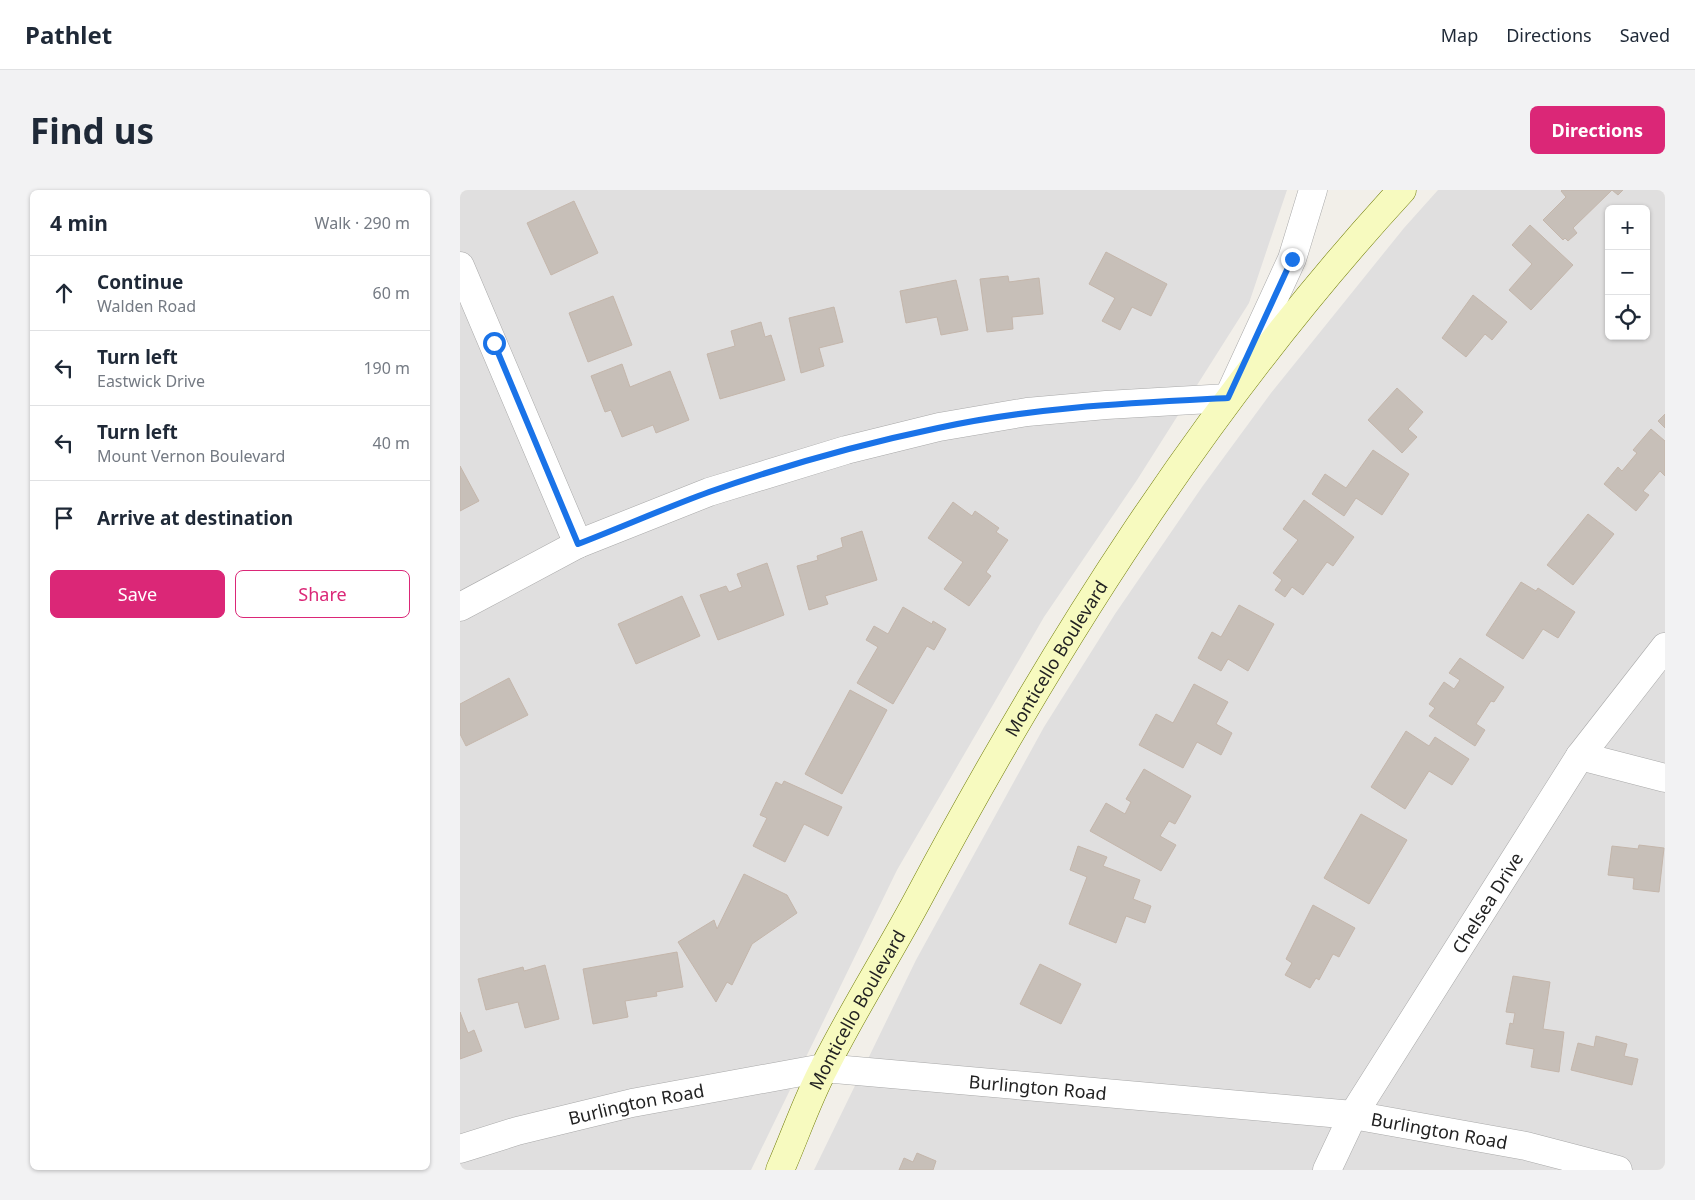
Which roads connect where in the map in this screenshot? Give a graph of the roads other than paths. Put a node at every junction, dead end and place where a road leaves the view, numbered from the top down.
1 (1313, 190) edge
2 (1402, 190) edge
3 (460, 266) edge
4 (1228, 398) junction
5 (578, 544) junction
6 (460, 607) edge
7 (1665, 647) edge
8 (1580, 756) junction
9 (1665, 778) edge
10 (824, 1068) junction
11 (1353, 1115) junction
12 (460, 1150) edge
13 (780, 1170) edge
14 (1327, 1170) edge
15 (1618, 1170) edge

1 - 4 street
2 - 4 main road, Monticello Boulevard
3 - 5 street
4 - 5 street
4 - 10 main road, Monticello Boulevard
5 - 6 street
7 - 8 street, Chelsea Drive
8 - 9 street
8 - 11 street, Chelsea Drive
10 - 11 street, Burlington Road
10 - 12 street, Burlington Road
10 - 13 main road, Monticello Boulevard
11 - 14 street, Chelsea Drive
11 - 15 street, Burlington Road

